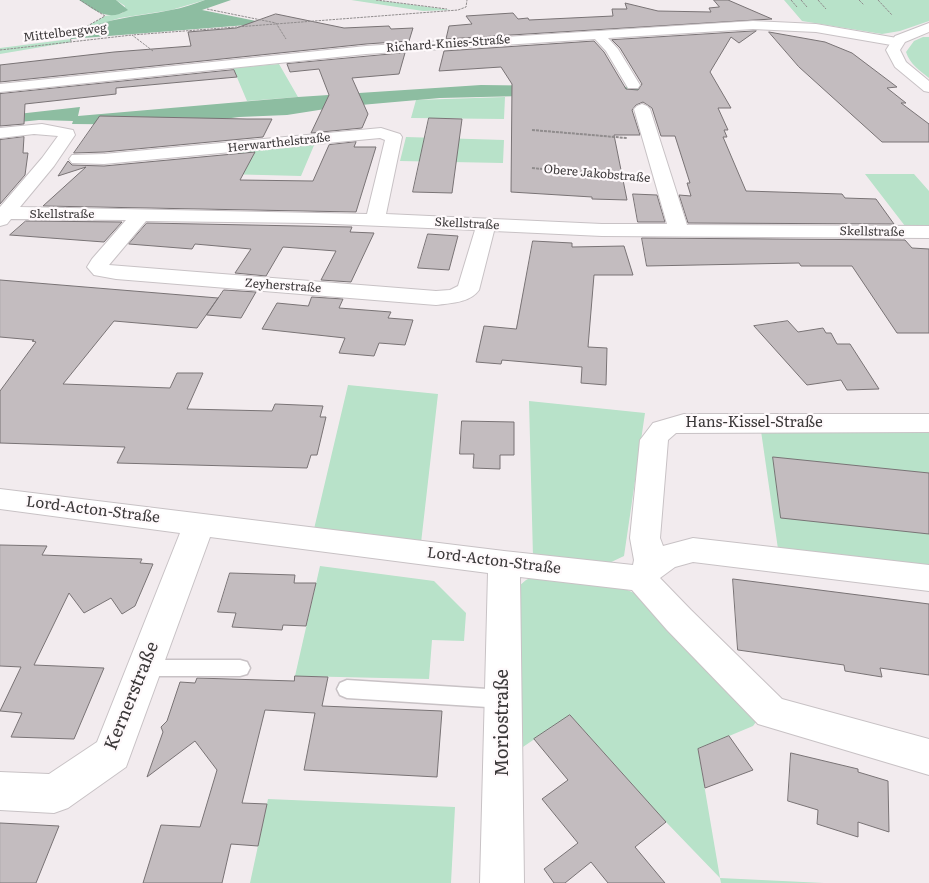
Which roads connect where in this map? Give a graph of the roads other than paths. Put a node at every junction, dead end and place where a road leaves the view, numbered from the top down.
1 (929, 27) edge
2 (597, 34) junction
3 (897, 42) junction
4 (633, 85) dead end
5 (0, 88) edge
6 (929, 88) edge
7 (642, 109) dead end
8 (0, 133) edge
9 (78, 159) dead end
10 (140, 215) junction
11 (1, 216) edge
12 (375, 220) junction
13 (486, 225) junction
14 (679, 230) junction
15 (929, 232) edge
16 (929, 423) edge
17 (0, 498) edge
18 (198, 524) junction
19 (504, 563) junction
20 (645, 572) junction
21 (929, 578) edge
22 (144, 668) junction
23 (240, 668) dead end
24 (347, 689) dead end
25 (502, 699) junction
26 (929, 757) edge
27 (0, 791) edge
28 (502, 883) edge

1 - 3 street
2 - 3 street, Richard-Knies-Straße
2 - 4 street
2 - 5 street, Richard-Knies-Straße
3 - 6 street
7 - 14 street, Obere Jakobstraße
8 - 11 street, Skellstraße
9 - 12 street, Herwarthelstraße
10 - 11 street, Skellstraße
10 - 12 street, Skellstraße
10 - 13 street, Zeyherstraße
12 - 13 street, Skellstraße
13 - 14 street, Skellstraße
14 - 15 street, Skellstraße
16 - 20 street, Hans-Kissel-Straße
17 - 18 street, Lord-Acton-Straße
18 - 19 street, Lord-Acton-Straße
18 - 22 street, Kernerstraße
19 - 20 street, Lord-Acton-Straße
19 - 25 street, Moriostraße
20 - 21 street
20 - 26 street
22 - 23 lane
22 - 27 street, Kernerstraße
24 - 25 lane
25 - 28 street, Moriostraße

